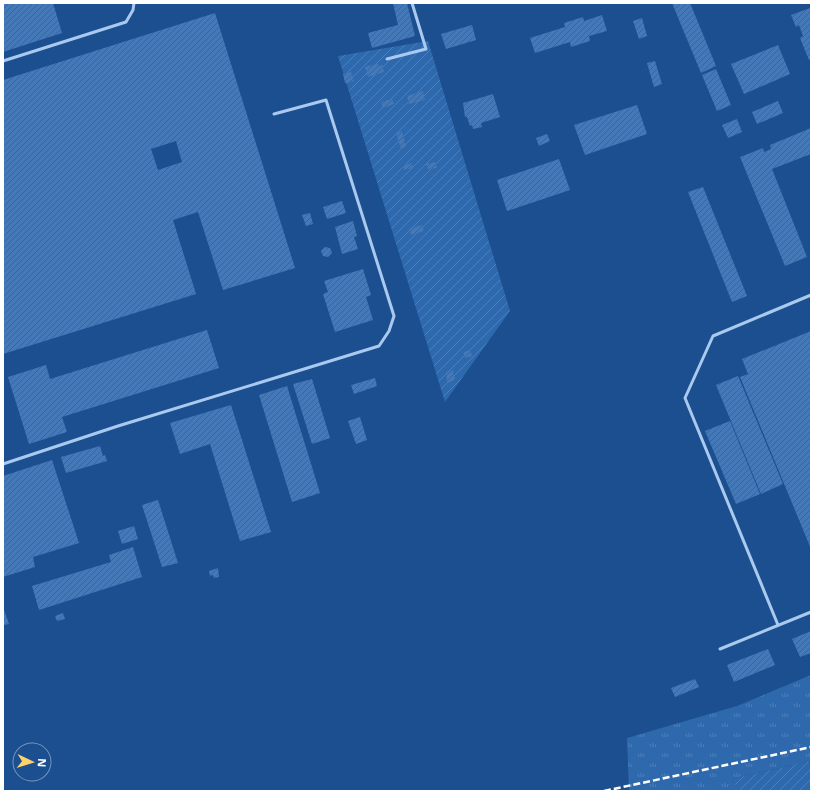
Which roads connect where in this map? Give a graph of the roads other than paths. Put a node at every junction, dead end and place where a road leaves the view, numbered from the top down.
1 (134, 3) edge
2 (412, 3) edge
3 (387, 59) dead end
4 (3, 61) edge
5 (274, 114) dead end
6 (811, 295) edge
7 (3, 464) edge
8 (811, 612) edge
9 (778, 625) junction
10 (720, 649) dead end

1 - 4 lane
2 - 3 lane
5 - 7 lane
6 - 9 lane
8 - 9 lane
9 - 10 lane

